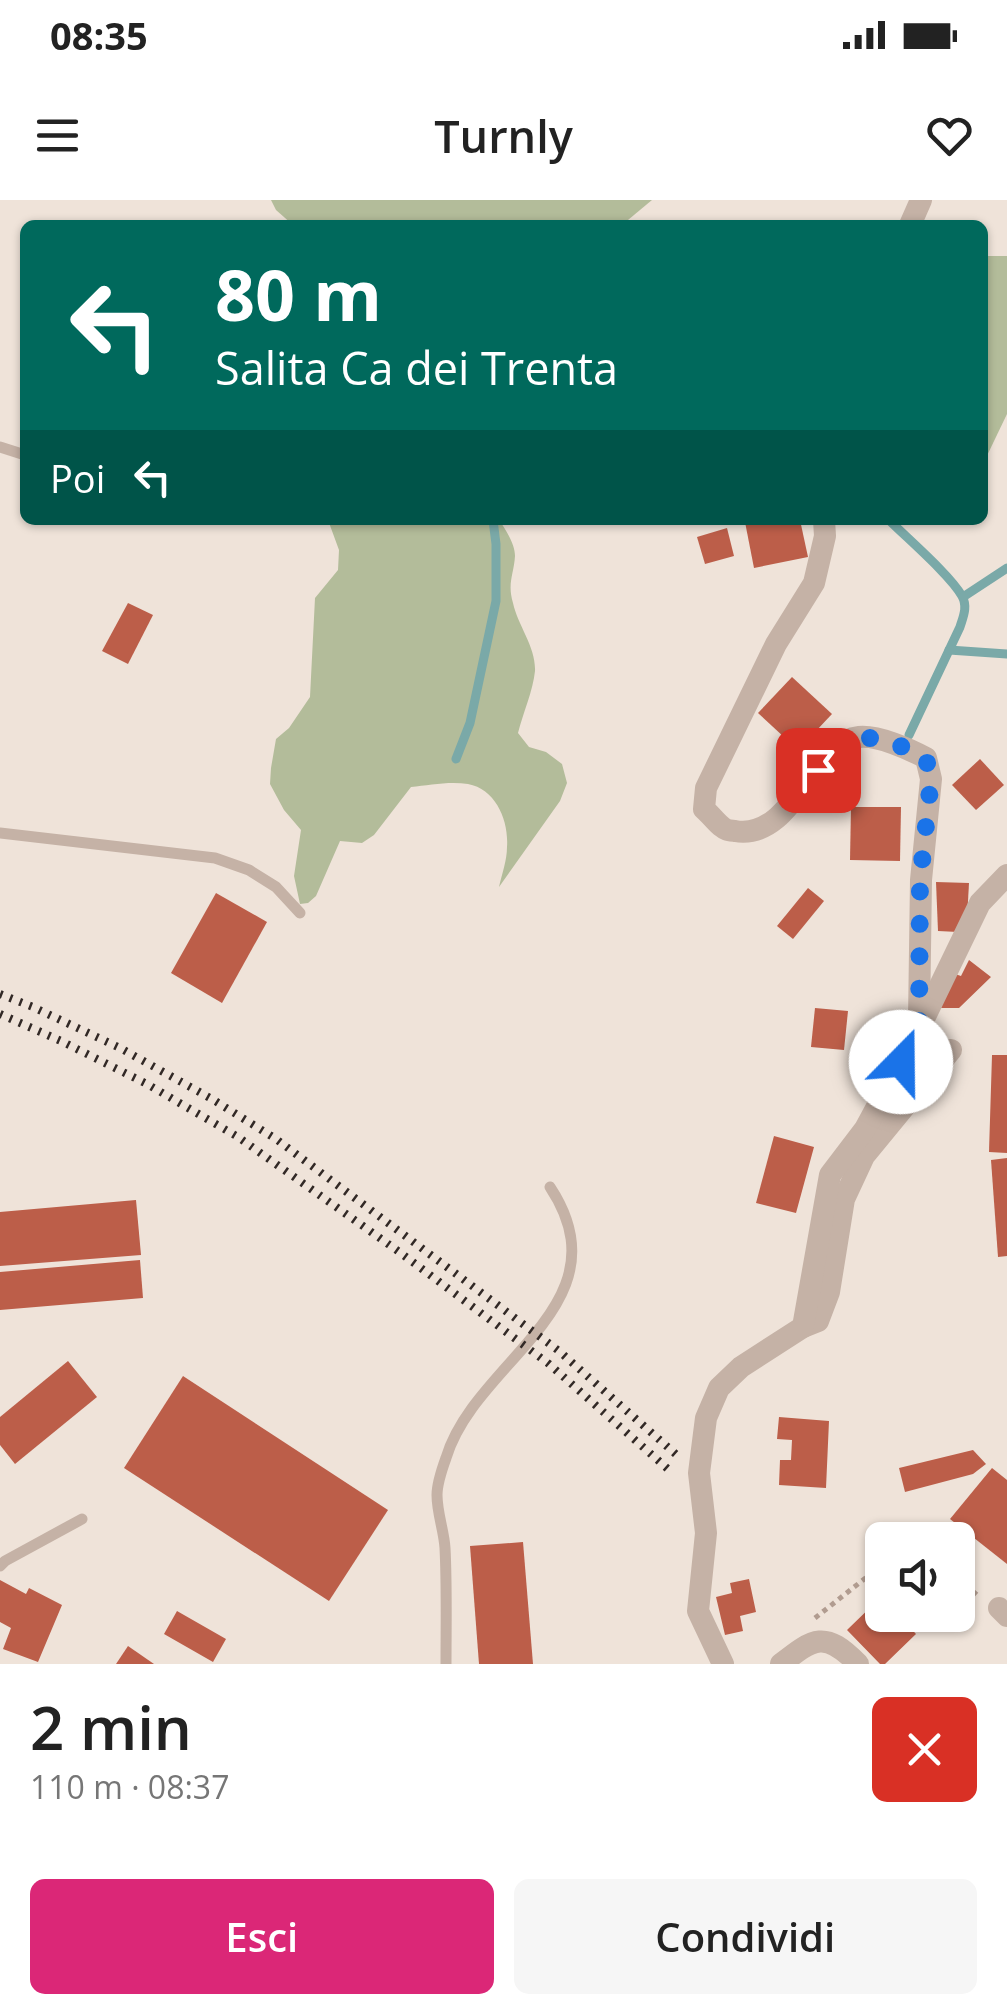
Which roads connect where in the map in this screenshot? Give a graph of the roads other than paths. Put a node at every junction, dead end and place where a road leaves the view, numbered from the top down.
1 (824, 525) edge
2 (0, 833) edge
3 (1007, 875) edge
4 (300, 914) dead end
5 (919, 1029) junction
6 (951, 1050) dead end
7 (550, 1186) dead end
8 (803, 1327) junction
9 (82, 1519) dead end
10 (0, 1566) edge
11 (446, 1664) edge
12 (724, 1664) edge
13 (782, 1664) edge
14 (858, 1664) edge

1 - 5 street
2 - 4 lane
3 - 5 street
5 - 8 street
6 - 8 street
7 - 11 lane
8 - 12 street
9 - 10 lane
13 - 14 street

